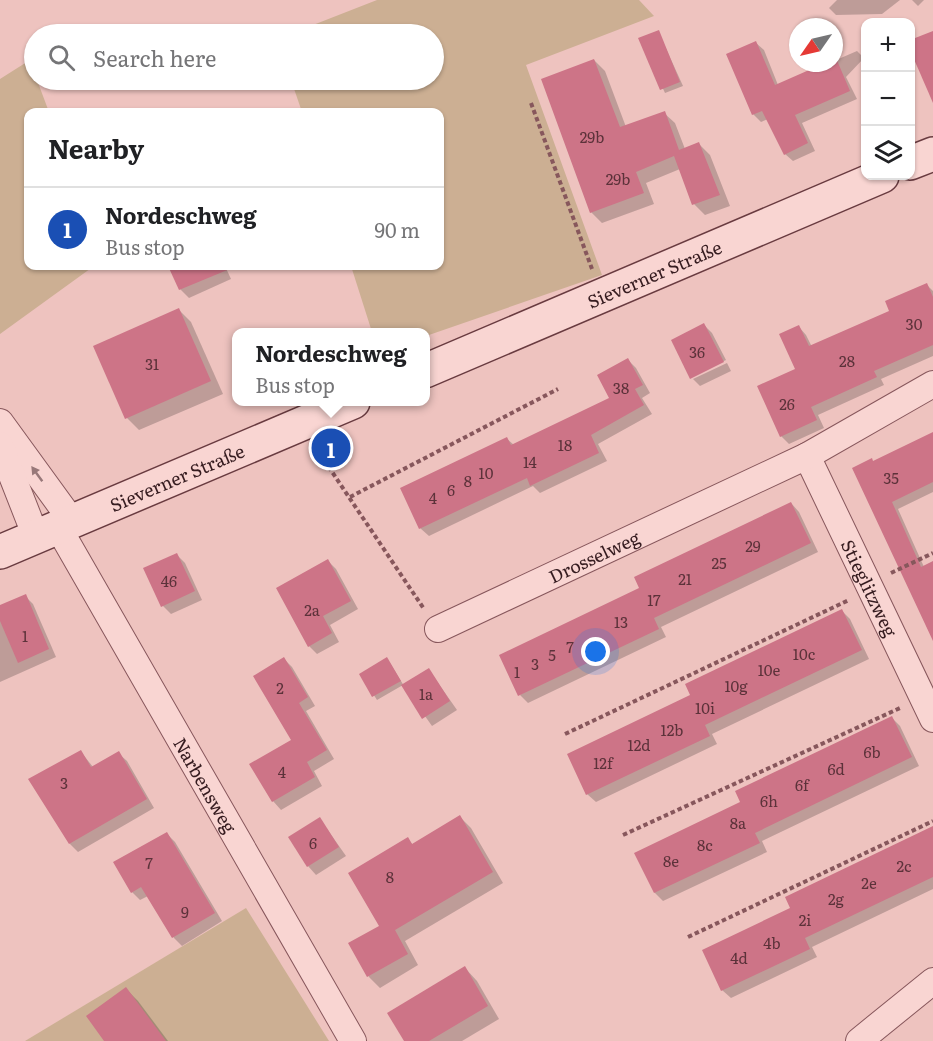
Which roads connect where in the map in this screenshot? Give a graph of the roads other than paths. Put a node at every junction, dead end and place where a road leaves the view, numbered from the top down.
1 (933, 154) edge
2 (915, 161) edge
3 (873, 180) edge
4 (430, 368) edge
5 (933, 384) edge
6 (344, 406) edge
7 (0, 422) edge
8 (0, 445) edge
9 (807, 456) junction
10 (55, 528) junction
11 (0, 552) edge
12 (438, 629) road end
13 (928, 708) edge
14 (933, 981) edge
15 (353, 1041) edge
16 (859, 1041) edge

1 - 2 main road
3 - 4 main road, Sieverner Straße
5 - 9 street, Drosselweg
6 - 10 main road, Sieverner Straße
10 -> 7 street
8 - 10 street
9 - 12 street, Drosselweg
9 - 13 street, Stieglitzweg
10 - 11 main road, Sieverner Straße
10 - 15 street, Narbensweg
14 - 16 street

